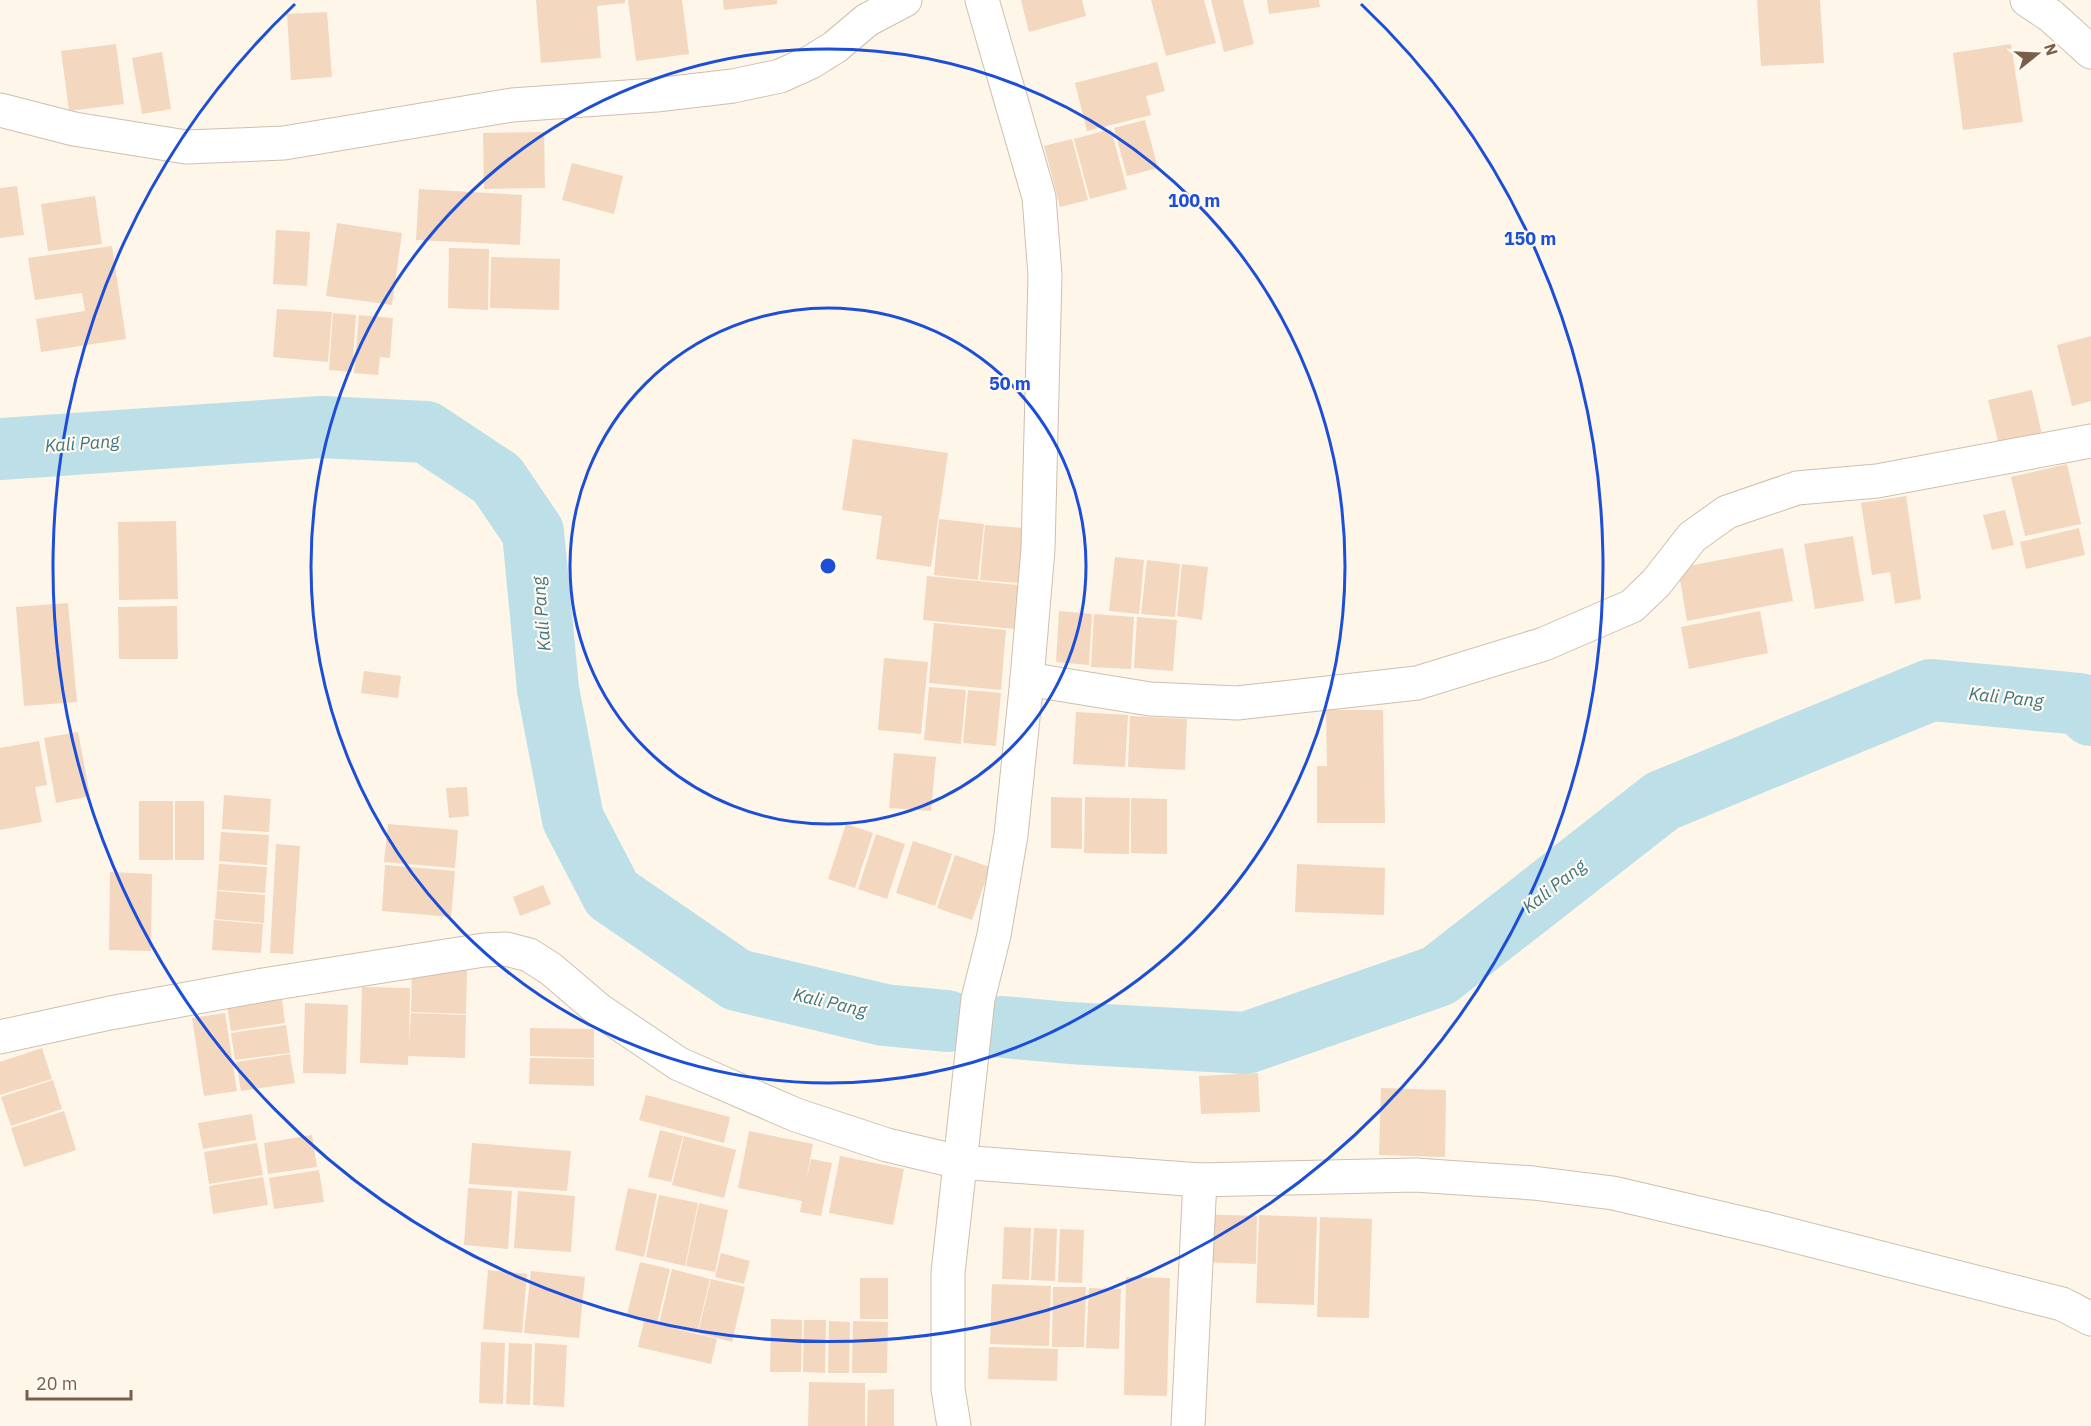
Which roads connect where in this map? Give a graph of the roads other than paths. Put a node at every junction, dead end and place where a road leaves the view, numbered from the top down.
1 (905, 0) edge
2 (982, 0) edge
3 (2026, 0) edge
4 (2091, 52) edge
5 (0, 110) edge
6 (2091, 441) edge
7 (1027, 679) junction
8 (0, 1037) edge
9 (959, 1162) junction
10 (1200, 1180) junction
11 (2091, 1319) edge
12 (954, 1426) edge
13 (1188, 1426) edge

1 - 5 street
2 - 7 street
3 - 4 street
6 - 7 street
7 - 9 street
8 - 9 street
9 - 10 street
9 - 12 street
10 - 11 street
10 - 13 street

